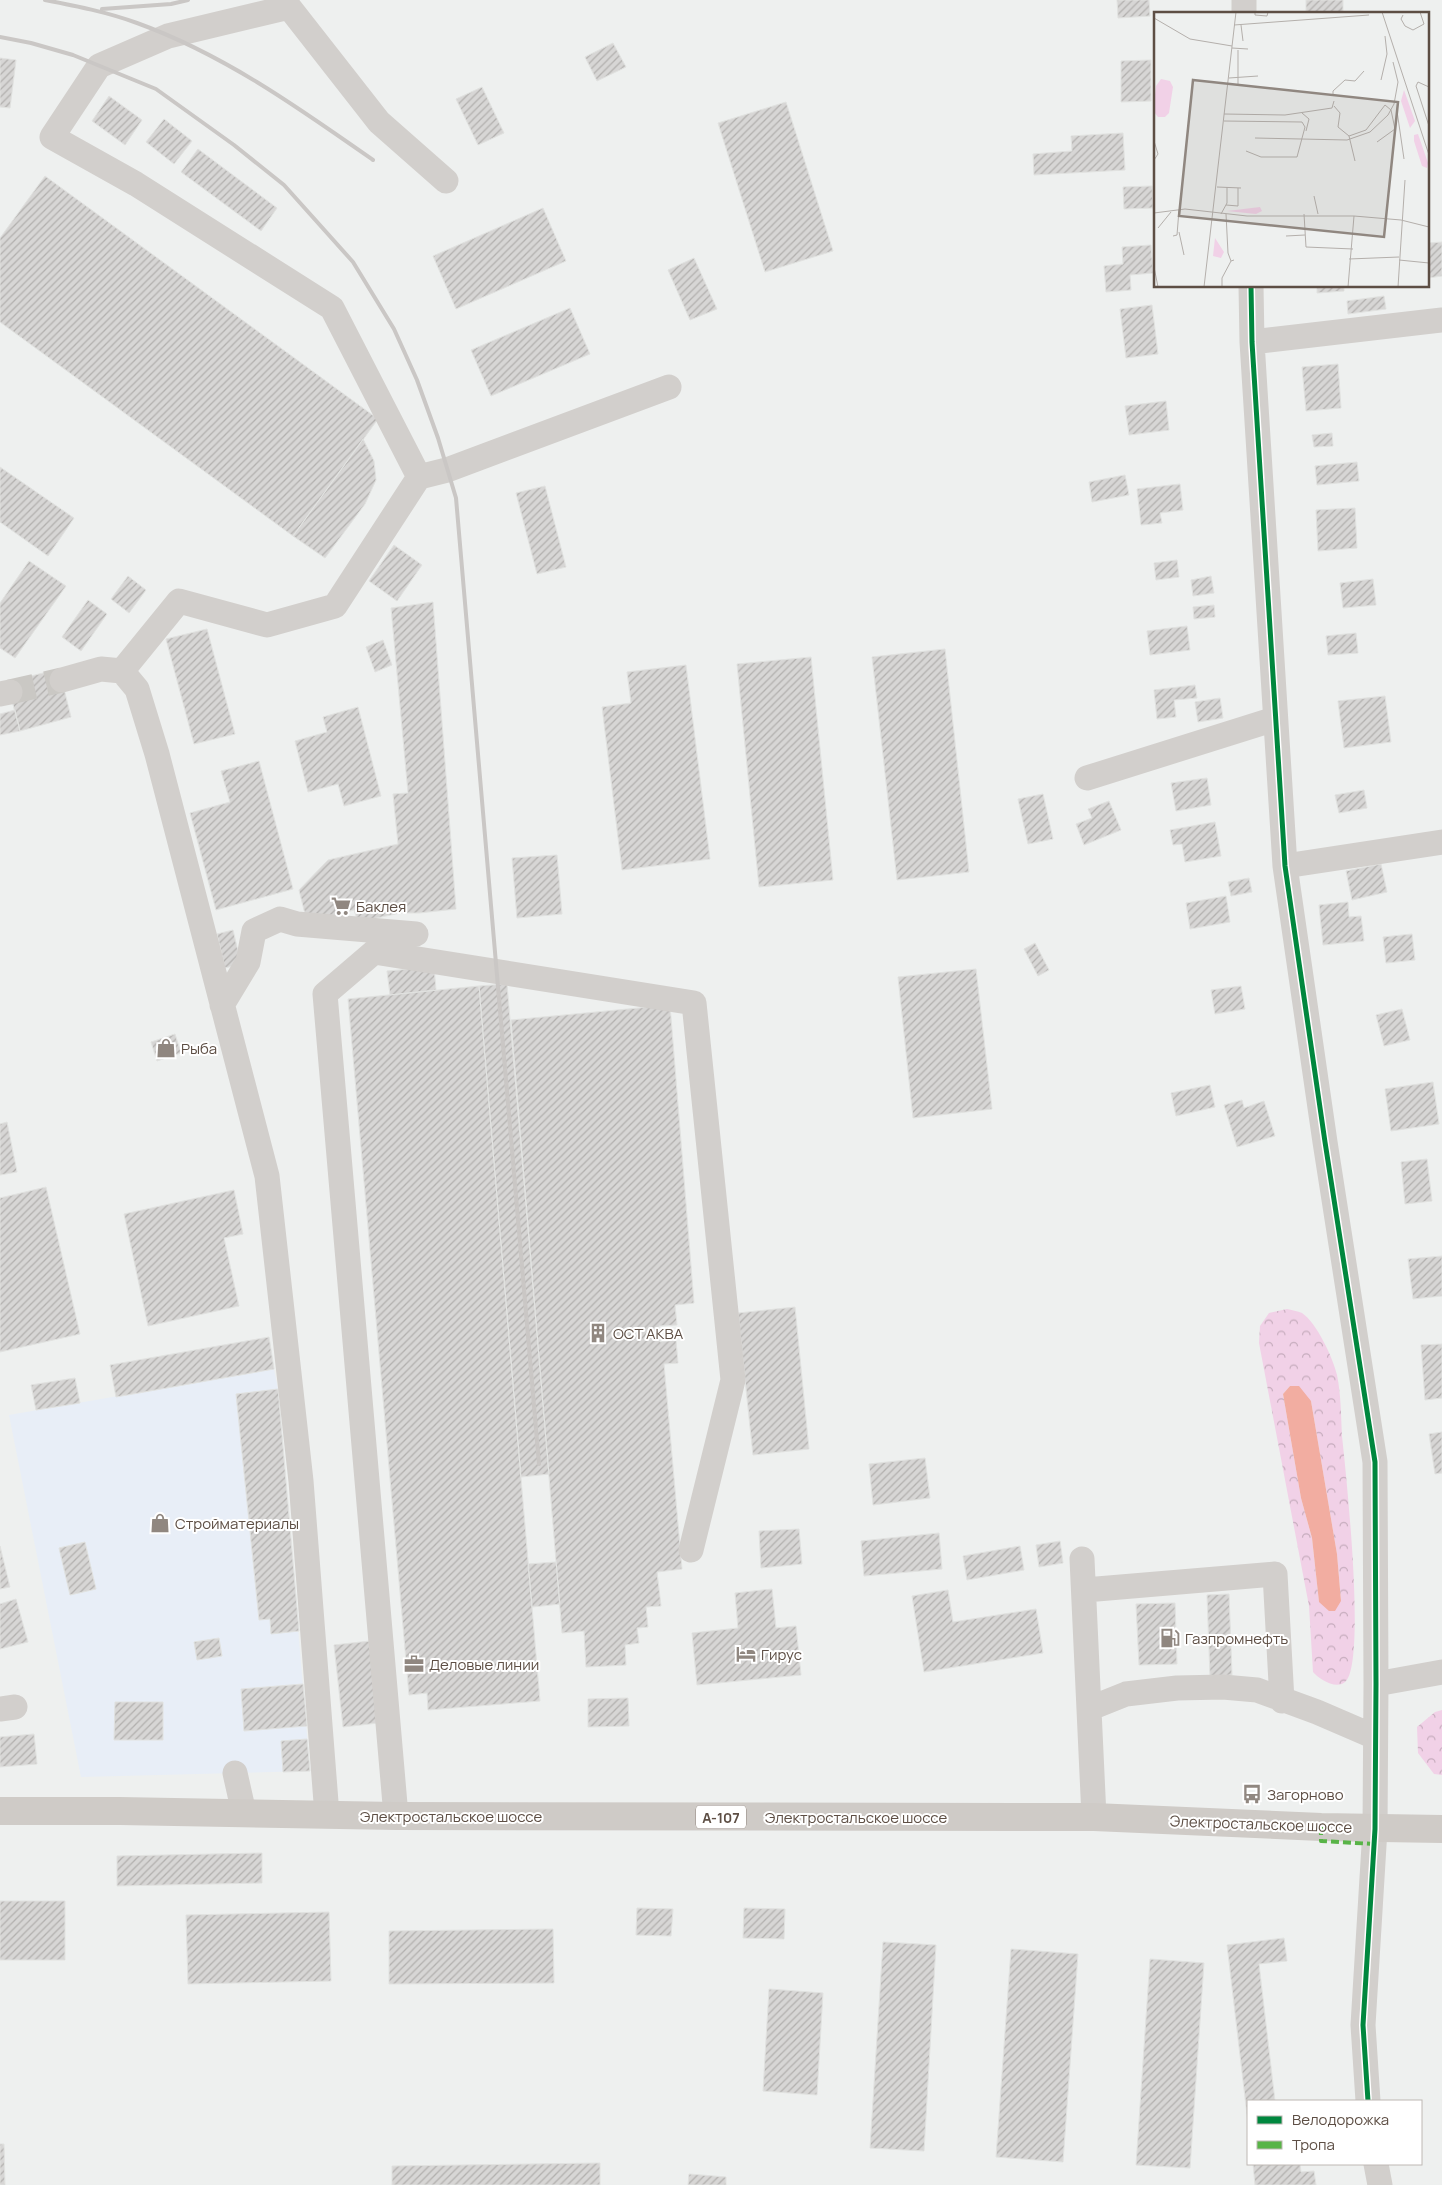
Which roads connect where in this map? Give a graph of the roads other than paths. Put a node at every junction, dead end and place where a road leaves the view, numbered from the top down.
1 (446, 181) dead end
2 (1251, 288) edge
3 (1442, 320) edge
4 (1252, 342) junction
5 (669, 387) dead end
6 (419, 477) junction
7 (122, 671) junction
8 (62, 680) tunnel mouth
9 (1275, 719) junction
10 (1087, 778) dead end
11 (1442, 842) edge
12 (1284, 866) junction
13 (416, 934) dead end
14 (222, 1005) junction
15 (691, 1550) dead end
16 (1082, 1559) dead end
17 (1085, 1590) junction
18 (1442, 1672) edge
19 (1376, 1684) junction
20 (1282, 1701) junction
21 (1091, 1708) junction
22 (1376, 1738) junction
23 (235, 1773) dead end
24 (0, 1811) edge
25 (244, 1813) junction
26 (326, 1815) junction
27 (396, 1816) junction
28 (1094, 1817) junction
29 (1375, 1828) junction
30 (1442, 1829) edge
31 (1368, 2100) edge
32 (1376, 2165) edge
33 (1380, 2185) edge

1 - 6 street
2 - 4 street
3 - 4 street
4 - 9 street
5 - 6 street
6 - 7 street
7 - 8 street
7 - 14 street
9 - 10 street
9 - 12 street
11 - 12 street
12 - 19 street
13 - 14 street
14 - 26 street
15 - 27 street
16 - 17 street
17 - 20 street
17 - 21 street
18 - 19 street
19 - 22 street
20 - 21 street
20 - 22 street
21 - 28 street
22 - 29 street
23 - 25 street
24 - 25 main road, Электростальское шоссе / А-107
25 - 26 main road, Электростальское шоссе / А-107
26 - 27 main road, Электростальское шоссе / А-107
27 - 28 main road, Электростальское шоссе / А-107
28 - 29 main road, Электростальское шоссе / А-107
29 - 30 main road, Электростальское шоссе / А-107
29 - 31 street
32 - 33 street

